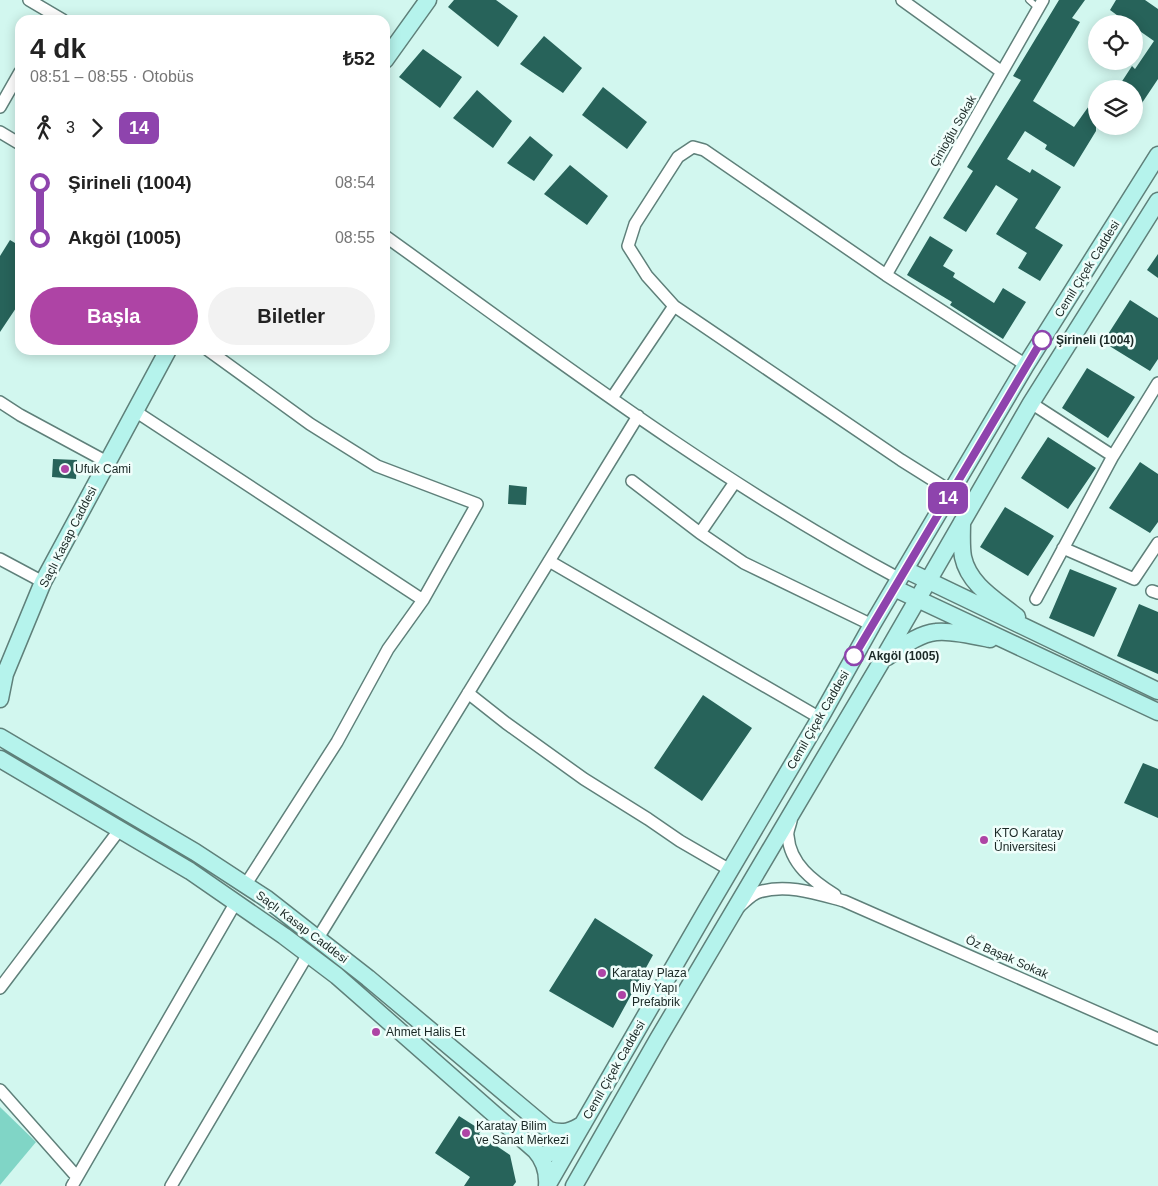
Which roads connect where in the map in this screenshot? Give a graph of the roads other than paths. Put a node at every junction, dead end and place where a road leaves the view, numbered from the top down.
1 (29, 0) edge
2 (428, 0) edge
3 (902, 0) edge
4 (1029, 0) edge
5 (1041, 4) edge
6 (52, 15) edge
7 (390, 53) edge
8 (1002, 72) junction
9 (15, 80) edge
10 (0, 106) edge
11 (0, 132) edge
12 (15, 141) edge
13 (1158, 155) edge
14 (1158, 201) edge
15 (390, 240) edge
16 (886, 275) junction
17 (674, 306) junction
18 (165, 355) edge
19 (215, 355) edge
20 (1026, 365) junction
21 (1158, 383) edge
22 (612, 398) junction
23 (0, 402) edge
24 (1031, 403) junction
25 (134, 411) junction
26 (638, 416) junction
27 (1113, 456) junction
28 (107, 462) junction
29 (632, 481) dead end
30 (735, 482) junction
31 (952, 492) junction
32 (962, 522) junction
33 (700, 533) junction
34 (1158, 543) edge
35 (1063, 548) junction
36 (0, 559) edge
37 (549, 560) junction
38 (900, 579) junction
39 (927, 581) junction
40 (44, 582) junction
41 (918, 598) junction
42 (1036, 599) dead end
43 (423, 600) junction
44 (872, 625) junction
45 (1040, 635) junction
46 (1019, 646) junction
47 (883, 659) junction
48 (2, 677) edge
49 (1158, 691) edge
50 (468, 693) junction
51 (0, 699) edge
52 (1158, 712) edge
53 (820, 718) junction
54 (0, 737) edge
55 (0, 759) edge
56 (797, 802) junction
57 (120, 829) junction
58 (730, 870) junction
59 (246, 884) junction
60 (236, 902) junction
61 (844, 902) junction
62 (734, 910) junction
63 (318, 938) junction
64 (308, 954) junction
65 (0, 988) edge
66 (1158, 1039) edge
67 (0, 1090) edge
68 (583, 1124) junction
69 (549, 1130) junction
70 (539, 1155) junction
71 (74, 1182) edge
72 (171, 1186) edge
73 (547, 1186) edge
74 (574, 1186) edge

1 - 6 street
2 - 7 street
3 - 8 street
4 - 5 lane
5 - 8 street, Çinioğlu Sokak
8 - 16 street, Çinioğlu Sokak
9 - 10 street
11 - 12 street
13 - 20 street, Cemil Çiçek Caddesi
14 - 24 street, Cemil Çiçek Caddesi
15 - 22 street
16 - 17 street
16 - 20 street
17 - 22 street
17 - 31 street
18 - 25 street, Saçlı Kasap Caddesi
19 - 43 street
20 - 31 street, Cemil Çiçek Caddesi
21 - 27 street
22 - 26 street
23 - 28 street
24 - 27 street
24 - 32 street, Cemil Çiçek Caddesi
25 - 28 street, Saçlı Kasap Caddesi
25 - 43 street
26 - 30 street
26 - 37 street
27 - 35 street
28 - 40 street, Saçlı Kasap Caddesi
29 - 33 street
30 - 33 street
30 - 38 street
31 - 38 street, Cemil Çiçek Caddesi
32 - 39 street, Cemil Çiçek Caddesi
32 - 45 street
33 - 44 street
34 - 35 street
35 - 42 street
36 - 40 street
37 - 50 street
37 - 53 street
38 - 39 street
38 - 41 street
38 - 44 street, Cemil Çiçek Caddesi
39 - 41 street, Cemil Çiçek Caddesi
39 - 45 street
40 - 48 street, Saçlı Kasap Caddesi
41 - 46 street
41 - 47 street, Cemil Çiçek Caddesi
43 - 59 street
44 - 53 street, Cemil Çiçek Caddesi
45 - 49 street
46 - 47 street
46 - 52 street
47 - 56 street, Cemil Çiçek Caddesi
48 - 51 street, Saçlı Kasap Caddesi
50 - 58 street
50 - 63 street
53 - 58 street, Cemil Çiçek Caddesi
54 - 59 street, Saçlı Kasap Caddesi
55 - 57 street, Saçlı Kasap Caddesi
56 - 61 street
56 - 62 street, Cemil Çiçek Caddesi
57 - 60 street, Saçlı Kasap Caddesi
57 - 65 street
58 - 68 street, Cemil Çiçek Caddesi
59 - 63 street, Saçlı Kasap Caddesi
60 - 64 street, Saçlı Kasap Caddesi
60 - 71 street
61 - 62 street
61 - 66 street, Öz Başak Sokak
62 - 74 street, Cemil Çiçek Caddesi
63 - 69 street, Saçlı Kasap Caddesi
64 - 70 street, Saçlı Kasap Caddesi
64 - 72 street
67 - 71 street
68 - 69 street
68 - 73 street, Cemil Çiçek Caddesi
69 - 70 street
70 - 73 street, Saçlı Kasap Caddesi

